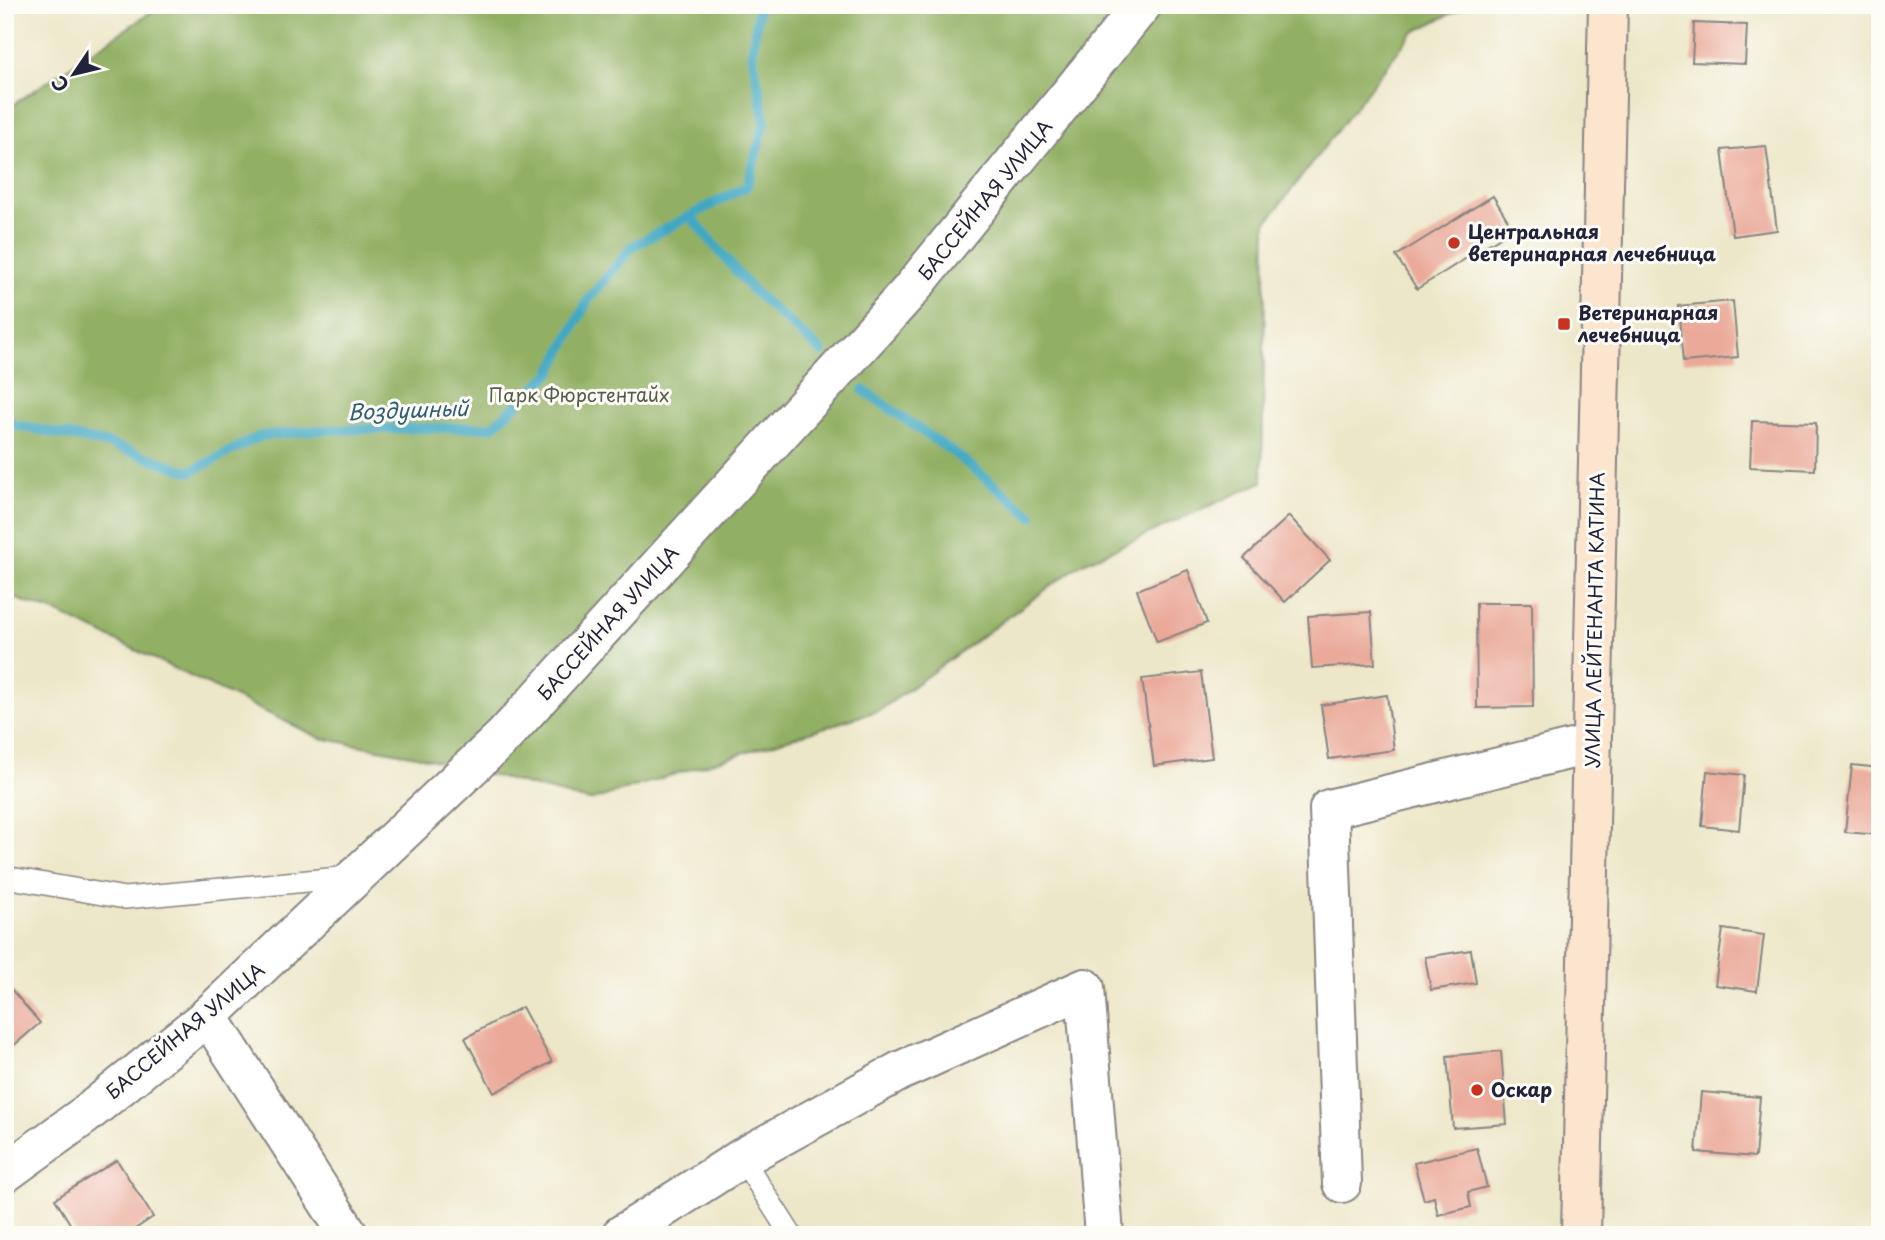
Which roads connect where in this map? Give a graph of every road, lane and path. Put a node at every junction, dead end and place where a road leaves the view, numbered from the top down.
1 (1142, 5) edge
2 (1608, 5) edge
3 (1592, 744) junction
4 (5, 877) edge
5 (356, 877) junction
6 (208, 1016) junction
7 (742, 1158) junction
8 (5, 1173) edge
9 (1342, 1183) dead end
10 (349, 1235) edge
11 (621, 1235) edge
12 (792, 1235) edge
13 (1104, 1235) edge
14 (1581, 1235) edge

1 - 5 street, БАССЕЙНАЯ УЛИЦА
2 - 3 street, УЛИЦА ЛЕЙТЕНАНТА КАТИНА
3 - 9 street
3 - 14 street, УЛИЦА ЛЕЙТЕНАНТА КАТИНА
4 - 5 lane
5 - 6 street, БАССЕЙНАЯ УЛИЦА
6 - 8 street, БАССЕЙНАЯ УЛИЦА
6 - 10 street
7 - 11 street
7 - 12 lane
7 - 13 street

